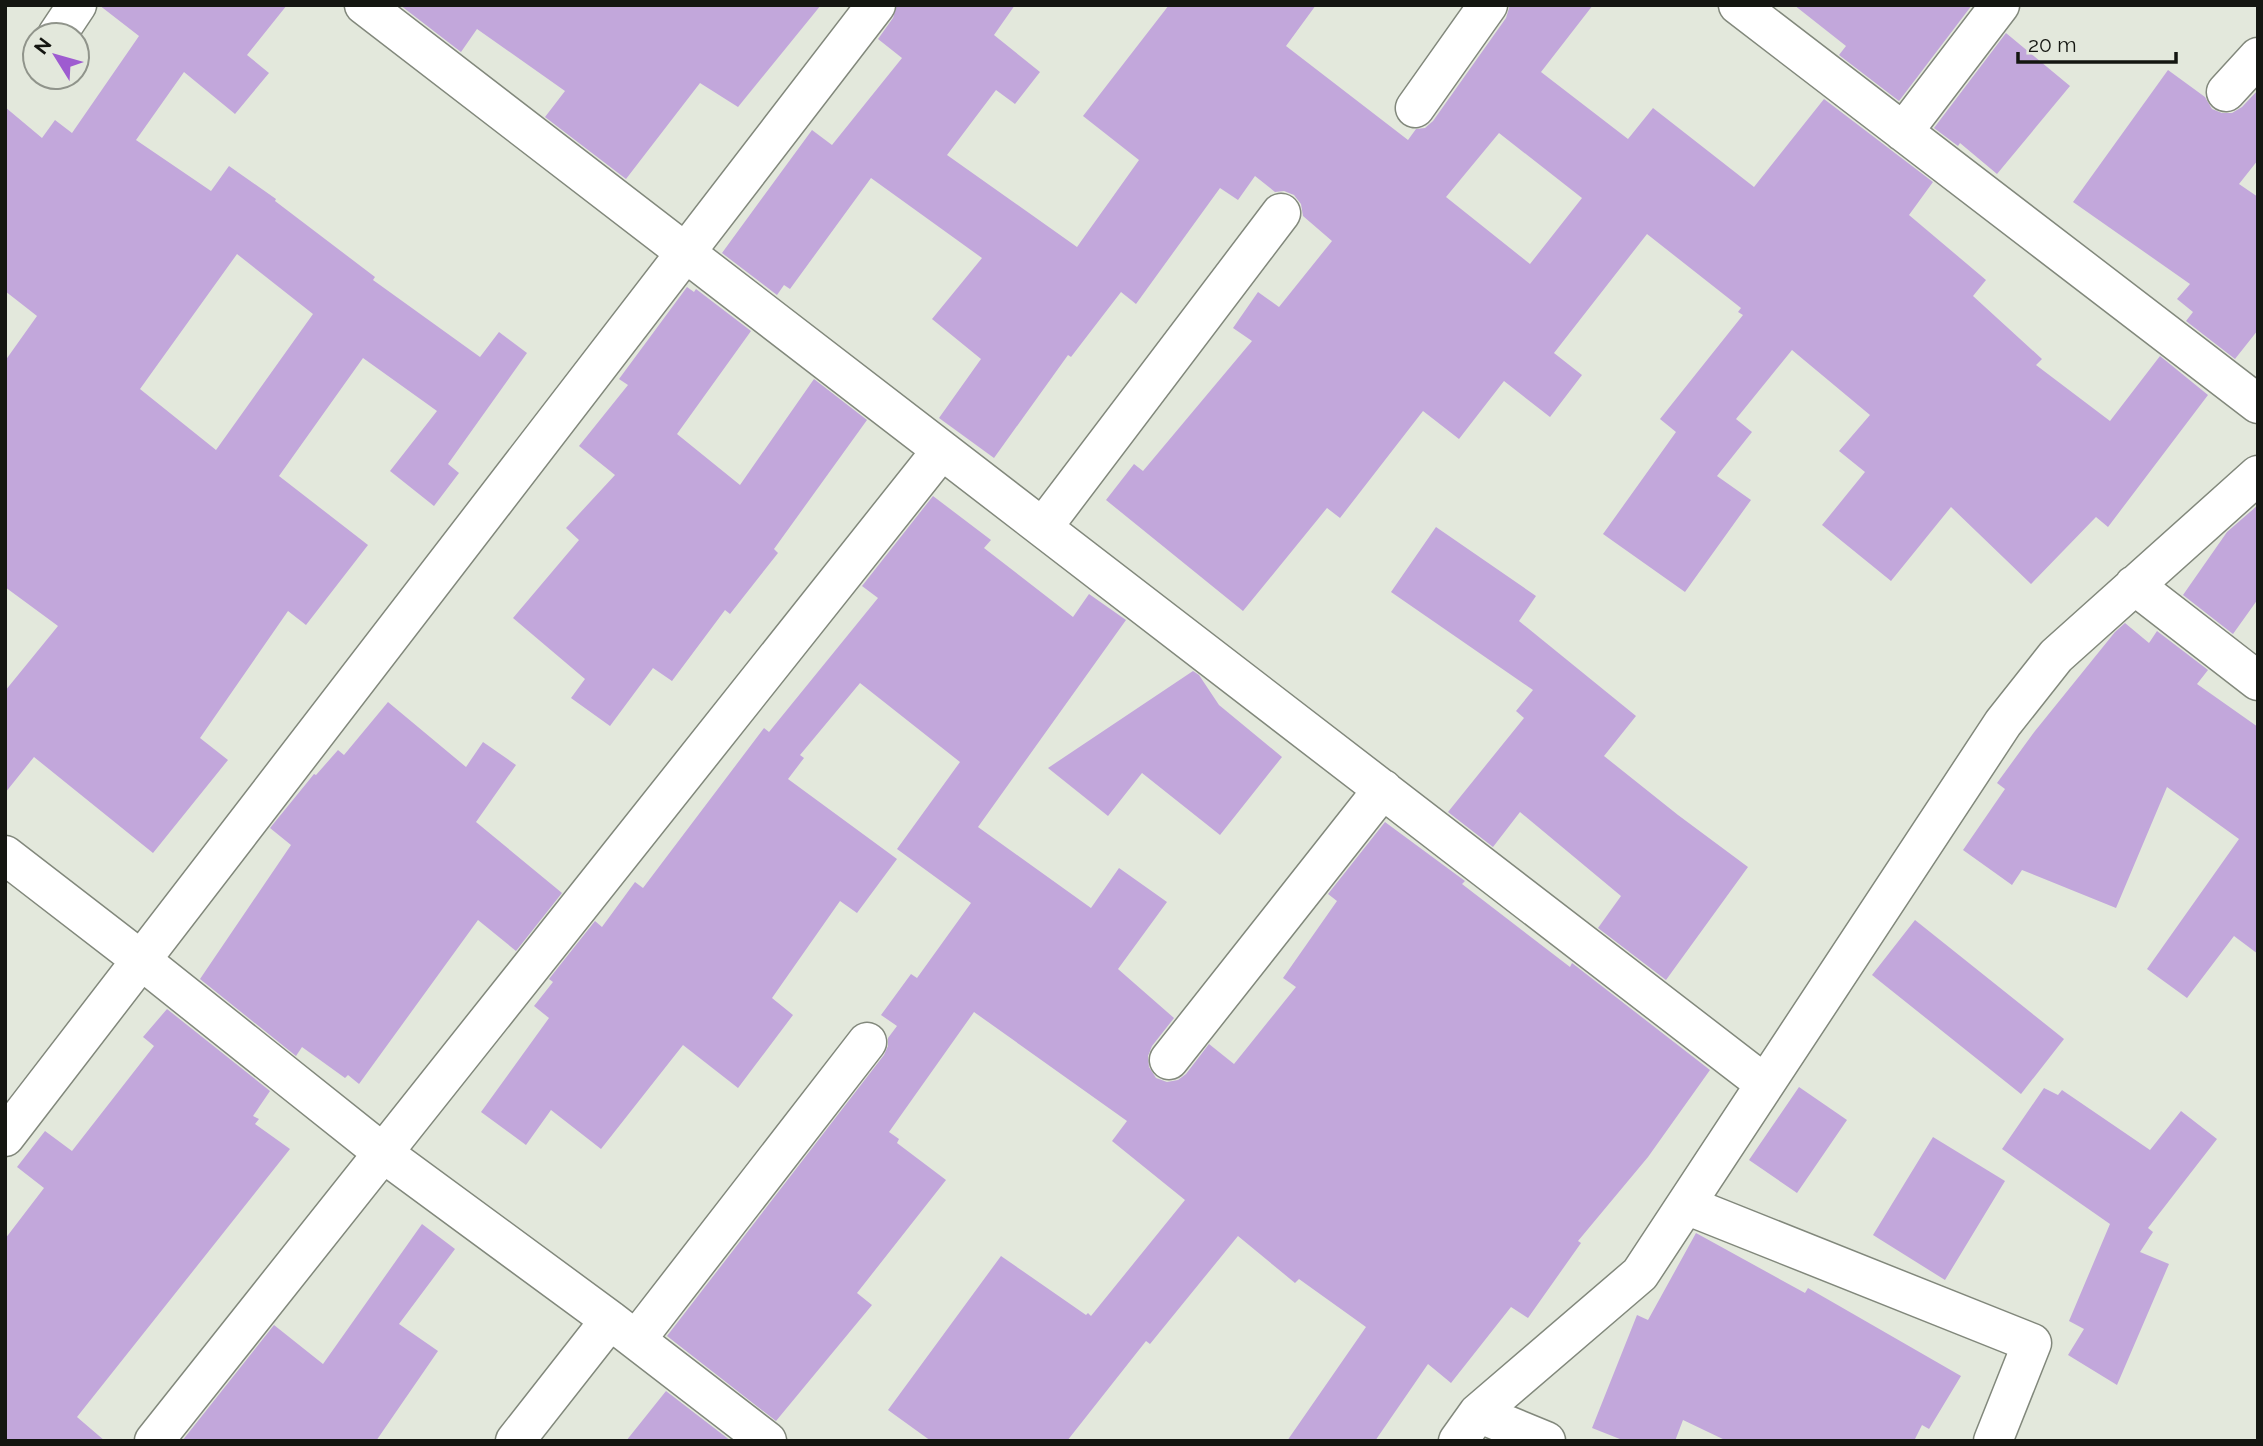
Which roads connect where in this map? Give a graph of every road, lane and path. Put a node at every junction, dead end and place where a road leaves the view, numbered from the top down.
1 (77, 5) edge
2 (876, 5) edge
3 (1488, 5) edge
4 (1738, 5) edge
5 (2000, 5) edge
6 (378, 9) edge
7 (66, 21) edge
8 (2258, 57) edge
9 (2226, 92) dead end
10 (1415, 108) dead end
11 (1903, 132) junction
12 (1281, 212) dead end
13 (686, 252) junction
14 (2258, 404) edge
15 (941, 451) junction
16 (2258, 475) edge
17 (1043, 527) junction
18 (2134, 586) junction
19 (2258, 681) edge
20 (1383, 789) junction
21 (5, 855) edge
22 (141, 960) junction
23 (867, 1042) dead end
24 (1169, 1060) dead end
25 (1765, 1084) junction
26 (5, 1137) edge
27 (383, 1153) junction
28 (1686, 1205) junction
29 (623, 1330) junction
30 (1468, 1427) edge
31 (760, 1439) edge
32 (154, 1441) edge
33 (515, 1441) edge
34 (1546, 1441) edge
35 (1993, 1441) edge

1 - 7 street
2 - 13 street
3 - 10 street
4 - 11 street
5 - 11 street
6 - 13 street
8 - 9 street
11 - 14 street
12 - 17 street
13 - 15 street
13 - 22 street
15 - 17 street
15 - 27 street
16 - 18 street
17 - 20 street
18 - 19 street
18 - 25 street
20 - 24 street
20 - 25 street
21 - 22 street
22 - 26 street
22 - 27 street
23 - 29 street
25 - 28 street
27 - 29 street
27 - 32 street
28 - 30 street
28 - 35 street
29 - 31 street
29 - 33 street
30 - 34 street

